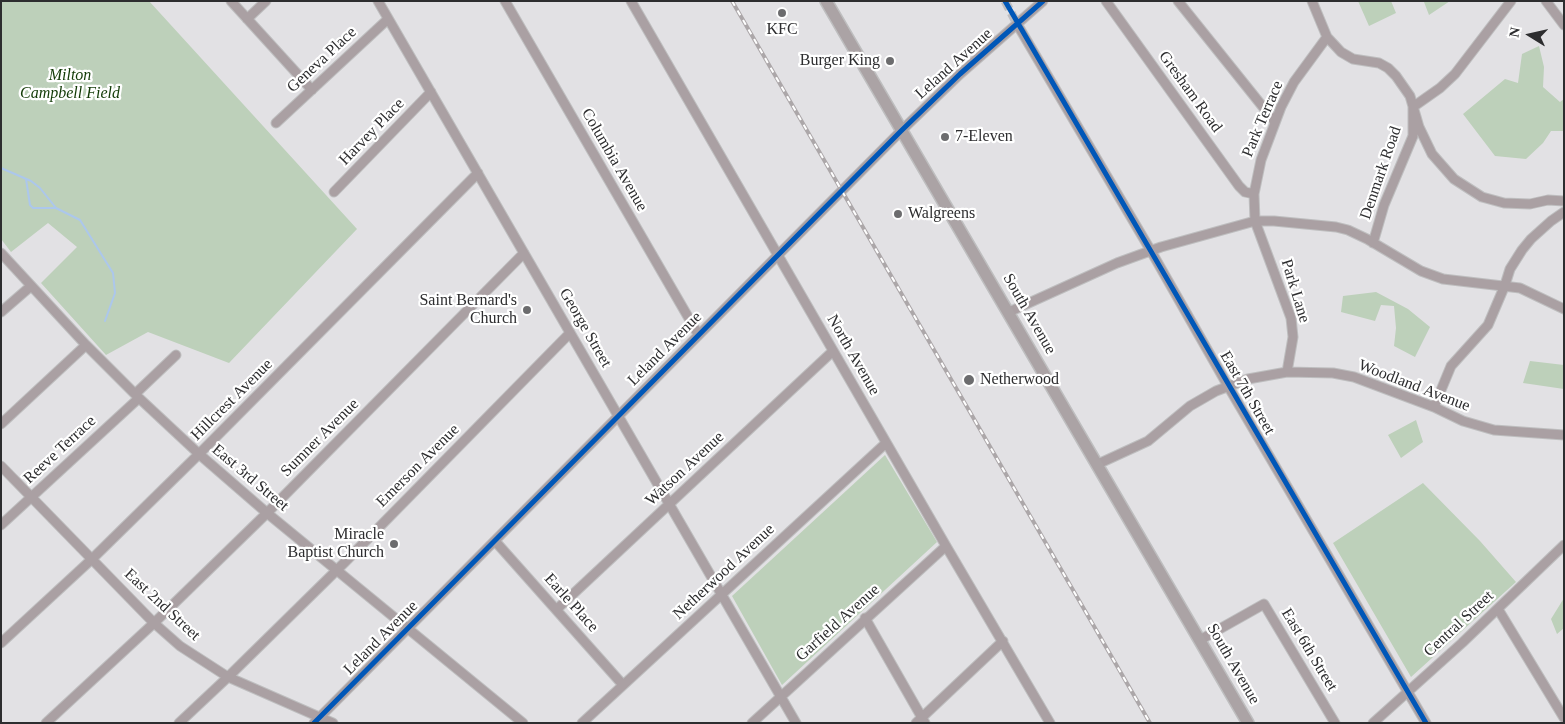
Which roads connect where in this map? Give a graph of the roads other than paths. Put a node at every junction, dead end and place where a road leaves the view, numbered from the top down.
1 (231, 1) edge
2 (266, 1) edge
3 (378, 1) edge
4 (631, 1) edge
5 (826, 1) edge
6 (1043, 1) edge
7 (1106, 1) edge
8 (1178, 1) edge
9 (1312, 1) edge
10 (1511, 1) edge
11 (1546, 1) edge
12 (509, 2) edge
13 (247, 19) junction
14 (388, 19) junction
15 (1017, 24) junction
16 (1564, 25) edge
17 (1327, 37) junction
18 (312, 90) junction
19 (431, 92) junction
20 (1414, 107) junction
21 (1275, 122) junction
22 (276, 123) dead end
23 (901, 131) junction
24 (478, 172) junction
25 (334, 192) dead end
26 (1254, 194) junction
27 (1564, 200) edge
28 (1564, 212) edge
29 (1255, 221) junction
30 (1372, 243) junction
31 (1151, 251) junction
32 (524, 252) junction
33 (1, 253) edge
34 (778, 254) junction
35 (1505, 285) junction
36 (30, 286) junction
37 (1564, 309) edge
38 (1, 312) edge
39 (1009, 312) junction
40 (570, 333) junction
41 (698, 334) junction
42 (86, 346) junction
43 (833, 351) junction
44 (176, 355) dead end
45 (1287, 372) junction
46 (1228, 386) junction
47 (137, 396) junction
48 (1434, 407) junction
49 (618, 415) junction
50 (1, 424) edge
51 (1564, 435) edge
52 (886, 443) junction
53 (199, 454) junction
54 (1098, 464) junction
55 (1, 466) edge
56 (32, 497) junction
57 (669, 504) junction
58 (267, 512) junction
59 (1, 525) edge
60 (495, 541) junction
61 (1564, 545) edge
62 (946, 546) junction
63 (92, 558) junction
64 (337, 569) junction
65 (722, 596) junction
66 (556, 609) junction
67 (1498, 609) junction
68 (865, 618) junction
69 (154, 623) junction
70 (408, 628) junction
71 (1200, 640) junction
72 (1003, 641) junction
73 (1, 643) edge
74 (228, 678) junction
75 (623, 685) junction
76 (1408, 692) junction
77 (780, 696) junction
78 (1564, 718) edge
79 (317, 720) edge
80 (921, 721) edge
81 (46, 723) edge
82 (179, 723) edge
83 (333, 723) edge
84 (523, 723) edge
85 (582, 723) edge
86 (752, 723) edge
87 (796, 723) edge
88 (1050, 723) edge
89 (1248, 723) edge
90 (1335, 723) edge
91 (1374, 723) edge
92 (1426, 723) edge

1 - 13 street
2 - 13 street
3 - 14 street, George Street
4 - 34 street, North Avenue
5 - 23 main road, South Avenue
6 - 15 street, Leland Avenue
7 - 26 street, Gresham Road
8 - 21 street
9 - 17 street
10 - 20 street, Denmark Road
11 - 16 street
12 - 41 street, Columbia Avenue
13 - 18 street
14 - 18 street, Geneva Place
14 - 19 street, George Street
15 - 23 street, Leland Avenue
15 - 31 street, East 7th Street
17 - 20 street
17 - 21 street, Park Terrace
18 - 22 street, Geneva Place
19 - 24 street, George Street
19 - 25 street, Harvey Place
20 - 27 street
20 - 30 street, Denmark Road
21 - 26 street, Park Terrace
23 - 34 street, Leland Avenue
23 - 39 main road, South Avenue
24 - 32 street, George Street
24 - 53 street, Hillcrest Avenue
26 - 29 street, Park Terrace
28 - 35 street
29 - 30 street
29 - 31 street
29 - 45 street, Park Lane
30 - 35 street
31 - 39 street
31 - 46 street, East 7th Street
32 - 40 street, George Street
32 - 58 street, Sumner Avenue
33 - 36 street, East 3rd Street
34 - 41 street, Leland Avenue
34 - 43 street, North Avenue
35 - 37 street
35 - 48 street
36 - 38 street
36 - 42 street, East 3rd Street
39 - 54 main road, South Avenue
40 - 49 street, George Street
40 - 64 street, Emerson Avenue
41 - 49 street, Leland Avenue
42 - 47 street, East 3rd Street
42 - 50 street
43 - 52 street, North Avenue
43 - 57 street, Watson Avenue
44 - 47 street
45 - 46 street, Woodland Avenue
45 - 48 street, Woodland Avenue
46 - 54 street, Woodland Avenue
46 - 76 street, East 7th Street
47 - 53 street, East 3rd Street
47 - 56 street, Reeve Terrace
48 - 51 street, Woodland Avenue
49 - 57 street, George Street
49 - 60 street, Leland Avenue
52 - 62 street, North Avenue
52 - 65 street, Netherwood Avenue
53 - 58 street, East 3rd Street
53 - 63 street, Hillcrest Avenue
54 - 71 main road, South Avenue
55 - 56 street, East 2nd Street
56 - 59 street, Reeve Terrace
56 - 63 street, East 2nd Street
57 - 65 street, George Street
57 - 66 street, Watson Avenue
58 - 64 street, East 3rd Street
58 - 69 street, Sumner Avenue
60 - 66 street, Earle Place
60 - 70 street, Leland Avenue
61 - 67 street, Central Street
62 - 68 street, Garfield Avenue
62 - 72 street, North Avenue
63 - 69 street, East 2nd Street
63 - 73 street, Hillcrest Avenue
64 - 70 street, East 3rd Street
64 - 74 street, Emerson Avenue
65 - 75 street, Netherwood Avenue
65 - 77 street, George Street
66 - 75 street, Earle Place
67 - 76 street, Central Street
67 - 78 street
68 - 77 street, Garfield Avenue
68 - 80 street
69 - 74 street, East 2nd Street
69 - 81 street, Sumner Avenue
70 - 79 street, Leland Avenue
70 - 84 street, East 3rd Street
71 - 89 main road, South Avenue
71 - 90 street, East 6th Street
72 - 80 street
72 - 88 street, North Avenue
74 - 79 street, East 2nd Street
74 - 82 street, Emerson Avenue
75 - 85 street, Netherwood Avenue
76 - 91 street, Central Street
76 - 92 street, East 7th Street
77 - 86 street, Garfield Avenue
77 - 87 street, George Street
79 - 83 street, East 2nd Street

